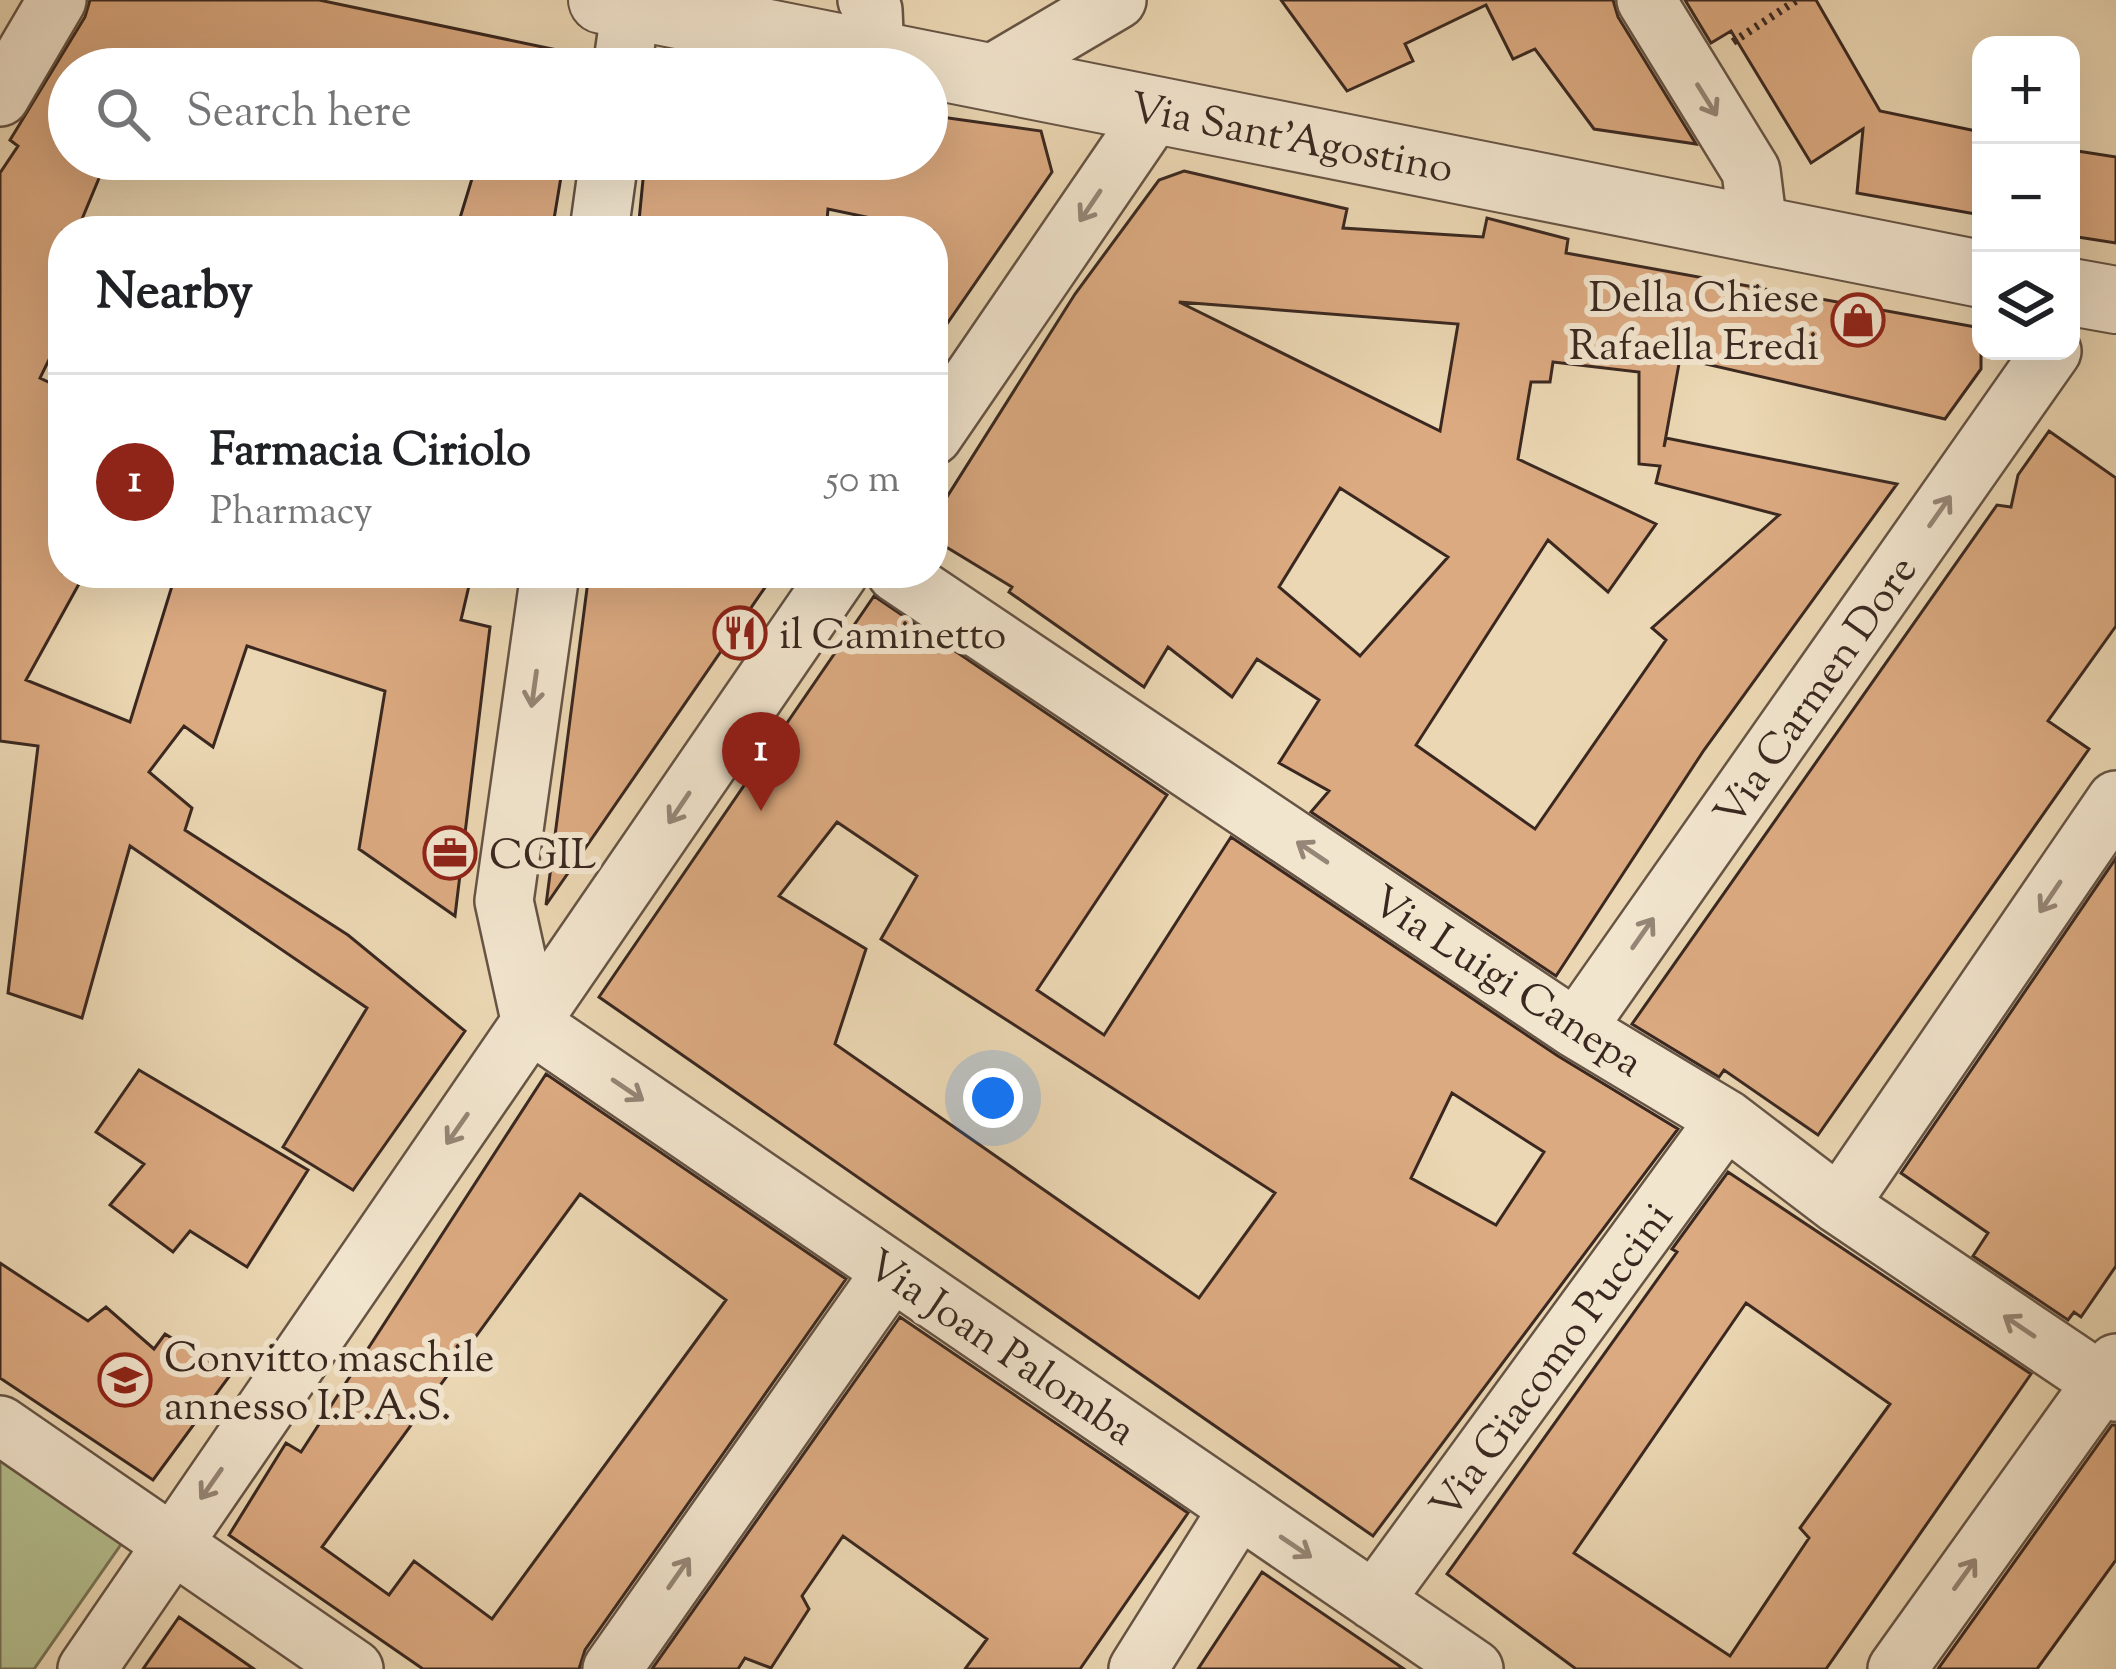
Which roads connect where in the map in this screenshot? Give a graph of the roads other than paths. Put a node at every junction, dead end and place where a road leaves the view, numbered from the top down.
1 (57, 0) edge
2 (1117, 0) edge
3 (1646, 0) edge
4 (616, 3) edge
5 (871, 28) edge
6 (620, 48) edge
7 (920, 48) edge
8 (948, 60) edge
9 (988, 76) junction
10 (0, 97) edge
11 (1156, 110) junction
12 (606, 180) edge
13 (601, 216) edge
14 (1758, 227) junction
15 (1972, 272) edge
16 (2046, 360) edge
17 (948, 414) edge
18 (548, 588) edge
19 (829, 588) edge
20 (918, 588) edge
21 (2116, 800) edge
22 (531, 1024) junction
23 (1576, 1029) junction
24 (1726, 1119) junction
25 (1839, 1205) junction
26 (892, 1271) junction
27 (2112, 1379) edge
28 (0, 1425) edge
29 (1239, 1508) junction
30 (171, 1541) junction
31 (1374, 1601) junction
32 (87, 1669) edge
33 (354, 1669) edge
34 (612, 1669) edge
35 (1138, 1669) edge
36 (1474, 1669) edge
37 (1897, 1669) edge

1 - 10 street
2 - 9 street
3 -> 14 street
4 - 5 street, Via Sant'Agostino
4 - 6 street
5 - 7 street, Via Sant'Agostino
8 - 9 street, Via Sant'Agostino
9 - 11 street, Via Sant'Agostino
11 - 14 street, Via Sant'Agostino
11 -> 17 street
12 - 13 street
14 - 15 street, Via Sant'Agostino
23 -> 16 street, Via Carmen Dore
18 -> 22 street
19 -> 22 street
23 -> 20 street, Via Luigi Canepa
21 -> 25 street
22 -> 26 street, Via Joan Palomba
22 -> 30 street
23 - 24 street, Via Luigi Canepa
24 - 25 street, Via Luigi Canepa
24 - 31 street, Via Giacomo Puccini
27 -> 25 street, Via Luigi Canepa
26 - 29 street, Via Joan Palomba
34 -> 26 street
37 -> 27 street
28 - 30 street
29 -> 31 street, Via Joan Palomba
29 - 35 street
30 - 32 street
30 - 33 street
31 - 36 street, Via Joan Palomba

